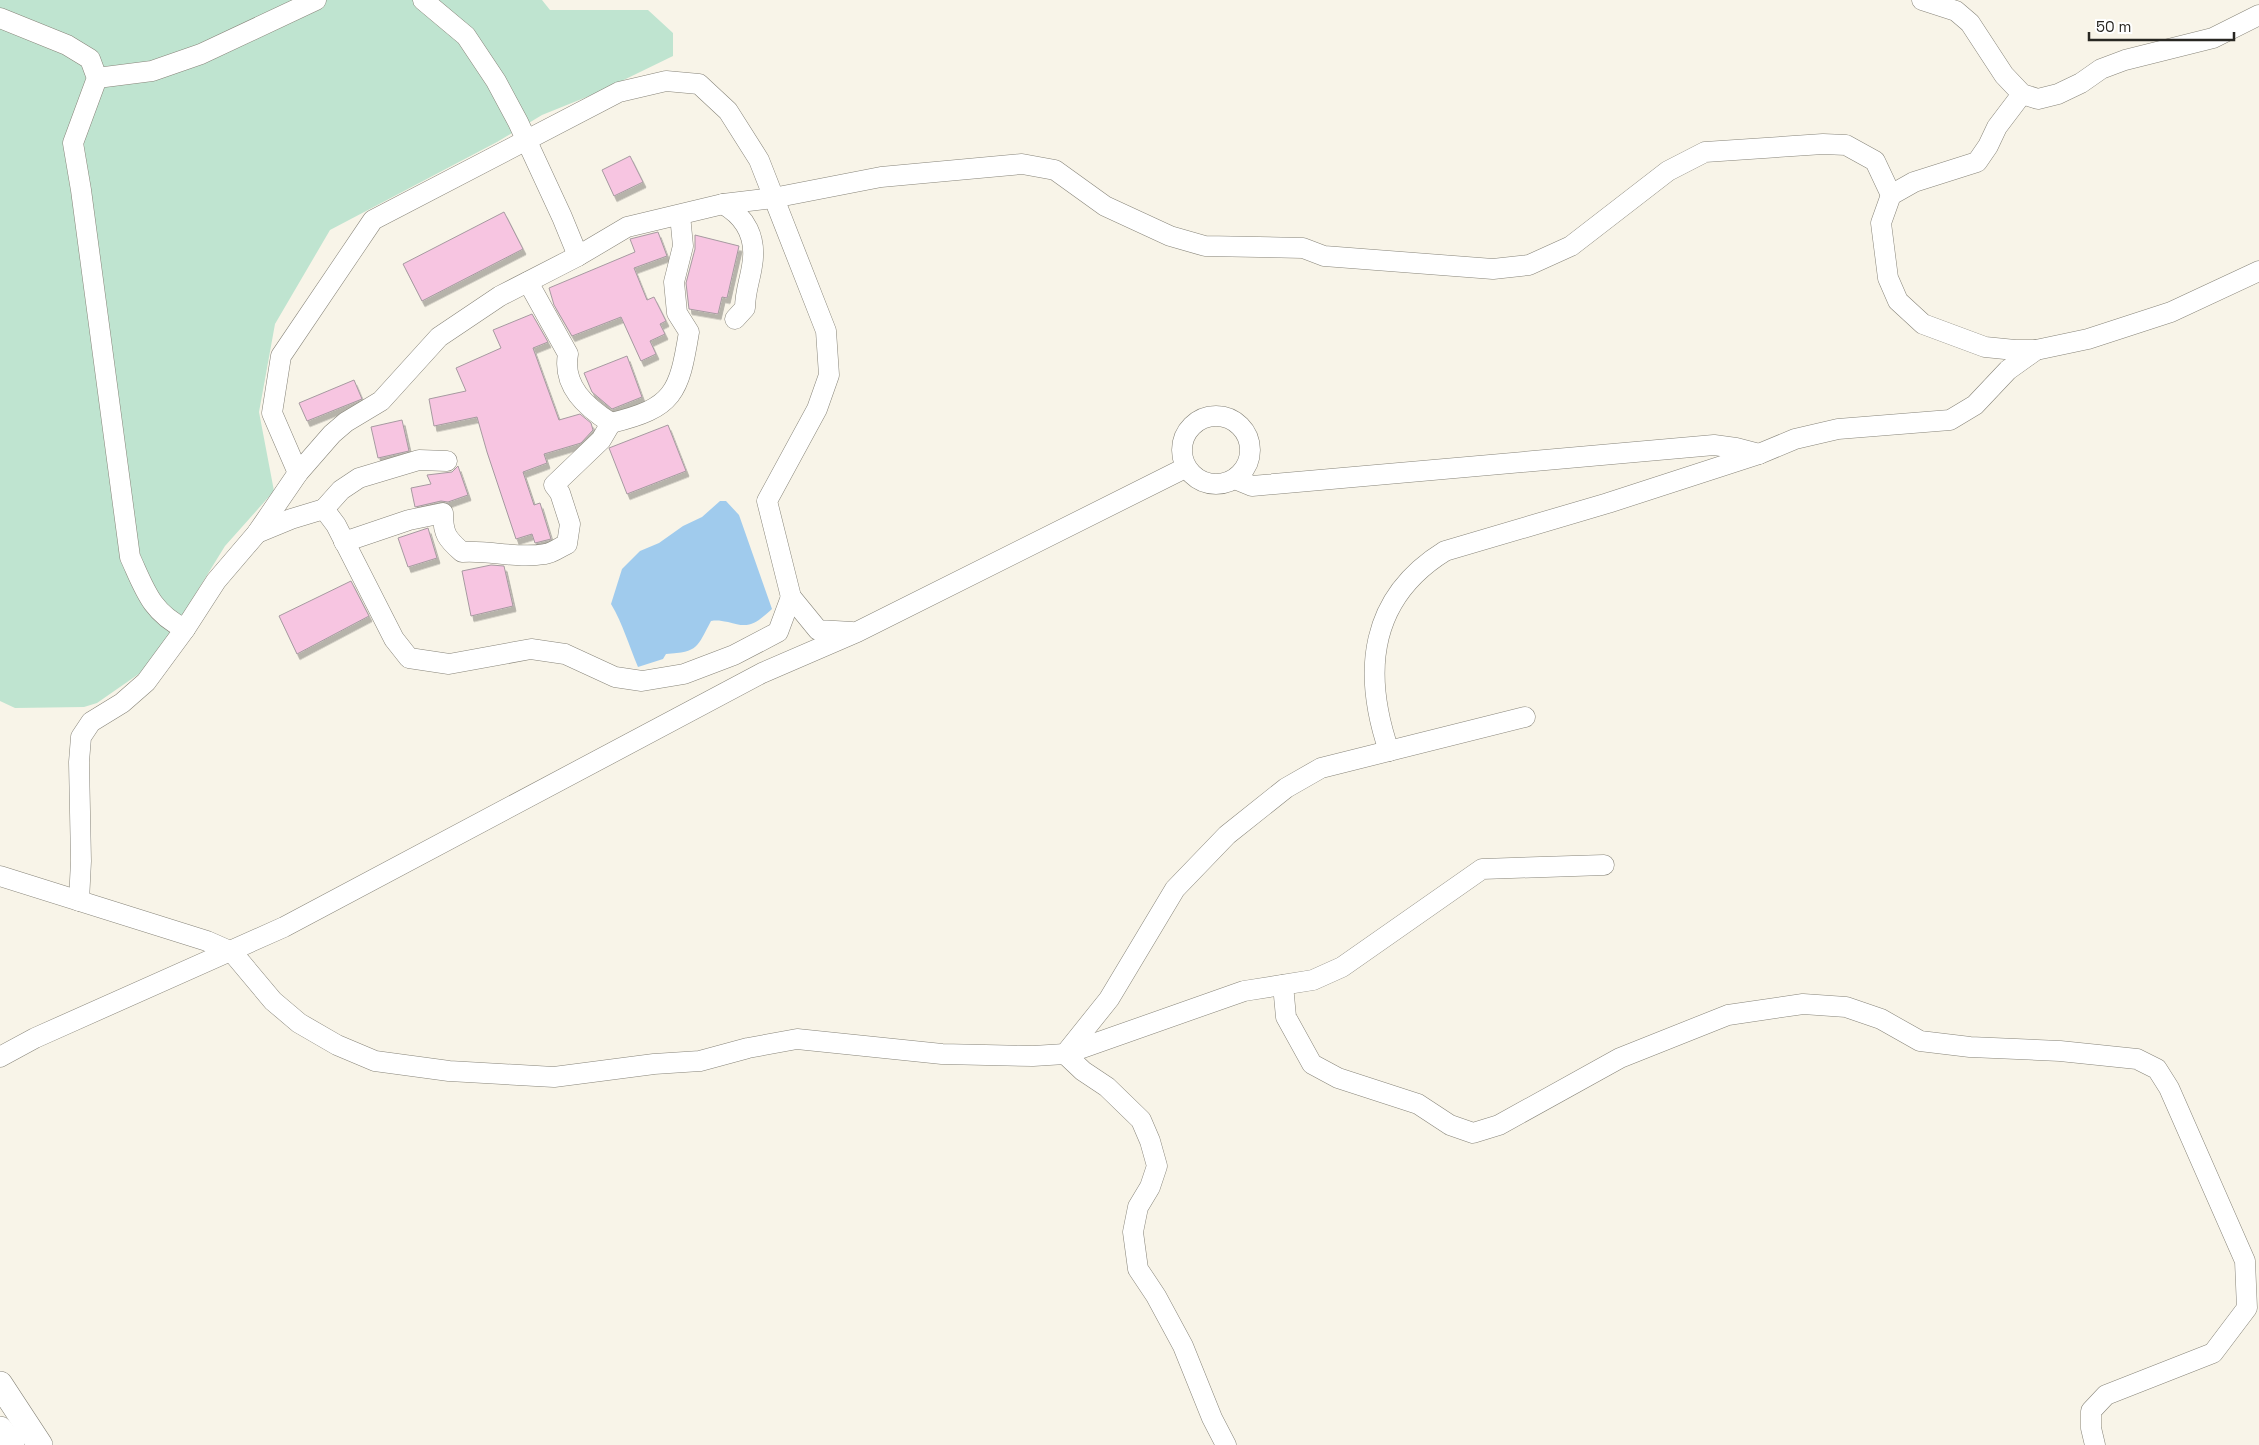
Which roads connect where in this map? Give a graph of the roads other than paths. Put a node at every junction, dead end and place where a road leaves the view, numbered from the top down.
1 (316, 0) edge
2 (424, 0) edge
3 (1922, 0) edge
4 (2259, 15) edge
5 (0, 18) edge
6 (97, 78) junction
7 (2022, 94) junction
8 (526, 140) junction
9 (1891, 195) junction
10 (773, 198) junction
11 (723, 204) junction
12 (680, 214) junction
13 (578, 256) junction
14 (2259, 270) edge
15 (2237, 280) junction
16 (528, 282) junction
17 (2259, 282) edge
18 (735, 319) dead end
19 (2036, 350) junction
20 (611, 423) junction
21 (1759, 454) junction
22 (447, 461) dead end
23 (1185, 468) junction
24 (298, 473) junction
25 (1235, 479) junction
26 (324, 509) junction
27 (257, 533) junction
28 (344, 542) junction
29 (791, 598) junction
30 (185, 629) junction
31 (857, 632) junction
32 (1525, 717) dead end
33 (1389, 751) junction
34 (1604, 865) dead end
35 (0, 876) edge
36 (79, 901) junction
37 (232, 952) junction
38 (1283, 985) junction
39 (1065, 1054) junction
40 (0, 1057) edge
41 (0, 1384) edge
42 (0, 1429) edge
43 (12, 1445) edge
44 (40, 1445) edge
45 (1226, 1445) edge
46 (2096, 1445) edge

1 - 6 street
2 - 8 street
3 - 7 street
4 - 7 street
5 - 6 street
6 - 30 street
7 - 9 street
8 - 10 street
8 - 13 street
8 - 24 street
9 - 10 street
9 - 19 street
10 - 11 street
10 - 29 street
11 - 12 street
11 - 18 street
12 - 13 street
12 - 20 street
13 - 16 street
14 - 15 street
15 - 17 street
15 - 19 street
16 - 20 street
16 - 24 street
19 - 21 street
20 - 28 street
21 - 25 street
21 - 33 street
22 - 26 street
23 - 25 street
23 - 25 street
23 - 31 street
24 - 27 street
26 - 27 street
26 - 28 street
27 - 30 street
28 - 29 street
29 - 31 street
30 - 36 street
31 - 37 street
32 - 33 street
33 - 39 street
34 - 38 street
35 - 36 street
36 - 37 street
37 - 39 street
37 - 40 street
38 - 39 street
38 - 46 street
39 - 45 street
41 - 44 main road
42 - 43 main road

